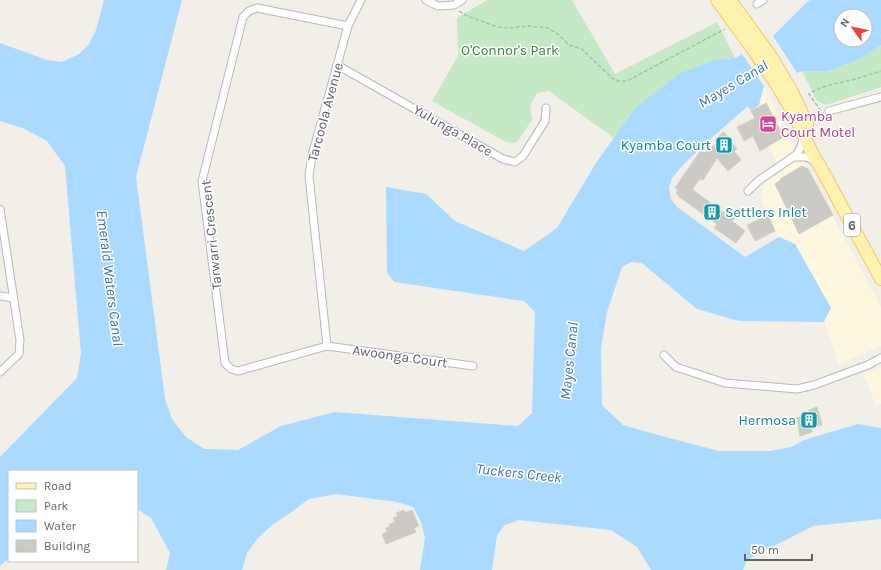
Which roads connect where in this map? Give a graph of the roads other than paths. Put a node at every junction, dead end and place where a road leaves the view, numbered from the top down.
1 (360, 0) edge
2 (426, 0) edge
3 (462, 0) edge
4 (716, 0) edge
5 (730, 0) edge
6 (348, 26) junction
7 (757, 45) junction
8 (337, 65) junction
9 (782, 82) junction
10 (881, 96) edge
11 (546, 108) dead end
12 (826, 112) road end
13 (804, 135) junction
14 (794, 157) junction
15 (820, 167) junction
16 (748, 192) dead end
17 (0, 209) edge
18 (881, 279) edge
19 (0, 296) edge
20 (13, 298) junction
21 (327, 346) junction
22 (664, 355) dead end
23 (881, 358) edge
24 (472, 366) dead end
25 (0, 372) edge

1 - 6 street, Tarcoola Avenue
2 - 3 street
4 - 7 main road, 6
5 - 7 main road, 6
6 - 8 street, Tarcoola Avenue
6 - 21 street, Tarwarri Crescent
7 - 9 main road, 6
8 - 11 street, Yulunga Place
8 - 21 street, Tarcoola Avenue
9 - 13 main road
9 - 15 main road, 6
10 - 12 street
13 - 14 street
13 - 15 main road
14 - 15 street
14 - 16 street
15 - 18 main road, 6
17 - 20 street
19 - 20 street
20 - 25 street
21 - 24 street, Awoonga Court
22 - 23 street

